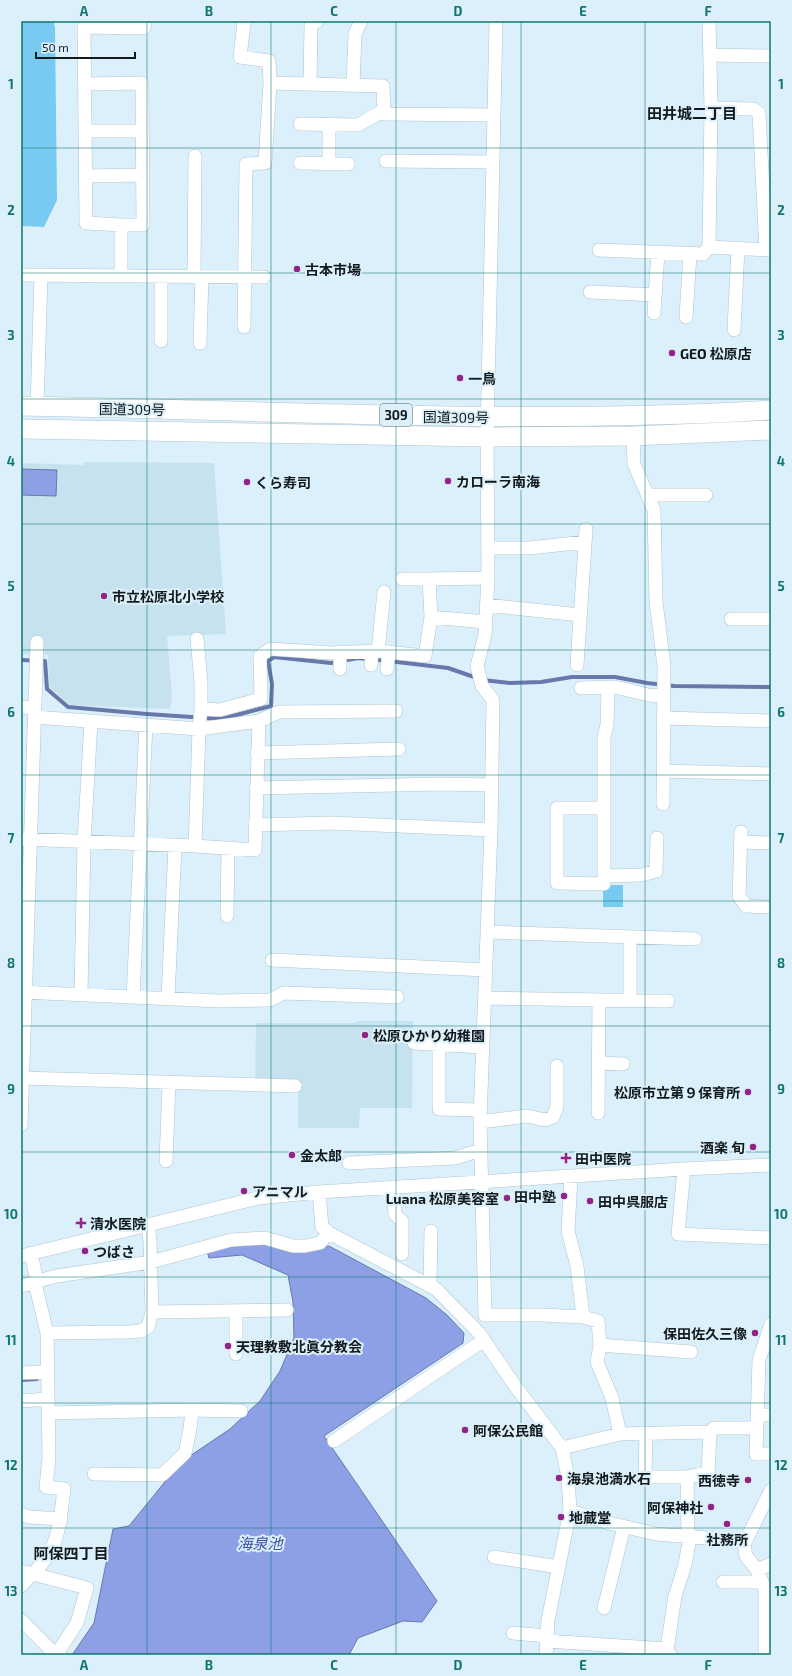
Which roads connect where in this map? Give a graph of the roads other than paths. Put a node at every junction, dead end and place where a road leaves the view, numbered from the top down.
1 (144, 21) edge
2 (316, 21) edge
3 (361, 21) edge
4 (496, 21) edge
5 (709, 21) edge
6 (244, 23) dead end
7 (711, 55) junction
8 (771, 56) edge
9 (270, 83) junction
10 (85, 84) junction
11 (310, 84) junction
12 (354, 85) junction
13 (711, 108) junction
14 (384, 110) junction
15 (494, 116) junction
16 (300, 124) dead end
17 (329, 125) junction
18 (85, 131) junction
19 (142, 131) junction
20 (195, 156) dead end
21 (766, 156) edge
22 (386, 161) dead end
23 (493, 162) junction
24 (300, 163) dead end
25 (329, 164) junction
26 (348, 164) dead end
27 (143, 175) junction
28 (86, 176) junction
29 (121, 225) junction
30 (709, 247) junction
31 (738, 248) junction
32 (599, 250) dead end
33 (769, 250) edge
34 (658, 252) junction
35 (690, 254) junction
36 (21, 274) edge
37 (41, 275) junction
38 (122, 276) junction
39 (161, 276) junction
40 (198, 277) junction
41 (264, 277) dead end
42 (244, 278) junction
43 (590, 292) dead end
44 (655, 294) junction
45 (654, 313) dead end
46 (686, 317) dead end
47 (244, 327) dead end
48 (734, 330) dead end
49 (161, 341) dead end
50 (200, 343) dead end
51 (29, 406) edge
52 (771, 410) edge
53 (488, 418) junction
54 (21, 429) edge
55 (771, 430) edge
56 (633, 436) junction
57 (486, 437) junction
58 (648, 495) junction
59 (706, 495) dead end
60 (488, 548) junction
61 (488, 578) junction
62 (402, 579) dead end
63 (429, 579) junction
64 (384, 592) dead end
65 (486, 606) junction
66 (580, 615) junction
67 (431, 617) junction
68 (730, 619) dead end
69 (771, 619) edge
70 (486, 622) junction
71 (197, 639) dead end
72 (37, 647) dead end
73 (380, 651) junction
74 (340, 652) junction
75 (371, 665) dead end
76 (577, 665) dead end
77 (340, 669) dead end
78 (388, 669) dead end
79 (608, 687) junction
80 (581, 688) dead end
81 (663, 695) junction
82 (21, 707) edge
83 (201, 710) junction
84 (396, 711) dead end
85 (34, 712) junction
86 (663, 718) junction
87 (259, 721) junction
88 (771, 721) edge
89 (91, 722) junction
90 (146, 725) junction
91 (199, 728) junction
92 (399, 749) dead end
93 (257, 753) junction
94 (27, 756) edge
95 (663, 771) junction
96 (771, 774) edge
97 (491, 785) junction
98 (256, 788) junction
99 (663, 804) dead end
100 (604, 808) junction
101 (255, 825) junction
102 (491, 830) junction
103 (657, 838) dead end
104 (26, 840) edge
105 (84, 842) junction
106 (771, 843) edge
107 (140, 845) junction
108 (175, 846) junction
109 (195, 846) junction
110 (228, 848) junction
111 (604, 876) junction
112 (771, 907) edge
113 (227, 916) dead end
114 (487, 932) junction
115 (630, 937) junction
116 (695, 939) dead end
117 (272, 960) dead end
118 (486, 970) junction
119 (23, 992) edge
120 (81, 994) junction
121 (133, 997) junction
122 (397, 997) dead end
123 (168, 998) junction
124 (484, 998) junction
125 (599, 1000) junction
126 (630, 1000) junction
127 (668, 1001) dead end
128 (414, 1042) dead end
129 (439, 1044) junction
130 (482, 1047) junction
131 (598, 1063) junction
132 (623, 1064) dead end
133 (557, 1066) dead end
134 (22, 1078) edge
135 (169, 1083) junction
136 (295, 1086) dead end
137 (598, 1113) dead end
138 (480, 1116) junction
139 (21, 1125) edge
140 (481, 1150) junction
141 (166, 1161) dead end
142 (349, 1163) dead end
143 (771, 1165) edge
144 (684, 1169) junction
145 (572, 1177) junction
146 (482, 1182) junction
147 (392, 1187) junction
148 (319, 1192) junction
149 (148, 1224) junction
150 (431, 1231) dead end
151 (330, 1233) junction
152 (771, 1238) edge
153 (402, 1254) dead end
154 (26, 1255) edge
155 (151, 1262) junction
156 (36, 1282) junction
157 (430, 1285) junction
158 (21, 1286) edge
159 (288, 1310) dead end
160 (236, 1311) junction
161 (152, 1312) junction
162 (583, 1317) junction
163 (771, 1325) edge
164 (47, 1334) junction
165 (484, 1340) junction
166 (600, 1345) junction
167 (691, 1352) dead end
168 (236, 1354) dead end
169 (48, 1372) junction
170 (21, 1373) edge
171 (48, 1399) junction
172 (21, 1401) edge
173 (192, 1410) junction
174 (241, 1411) dead end
175 (48, 1413) junction
176 (771, 1415) edge
177 (757, 1421) junction
178 (710, 1432) junction
179 (646, 1433) junction
180 (620, 1434) junction
181 (334, 1441) dead end
182 (562, 1448) junction
183 (771, 1454) edge
184 (94, 1474) dead end
185 (687, 1477) junction
186 (771, 1490) edge
187 (570, 1511) junction
188 (21, 1514) edge
189 (61, 1519) junction
190 (624, 1527) junction
191 (689, 1537) junction
192 (745, 1541) junction
193 (494, 1557) dead end
194 (771, 1564) edge
195 (558, 1567) junction
196 (757, 1570) junction
197 (27, 1572) edge
198 (723, 1582) dead end
199 (762, 1582) junction
200 (21, 1586) edge
201 (768, 1605) edge
202 (604, 1608) dead end
203 (21, 1620) edge
204 (513, 1633) dead end
205 (547, 1638) junction
206 (613, 1650) edge
207 (668, 1652) edge
208 (546, 1655) edge
209 (765, 1655) edge

1 - 10 street
2 - 11 street
3 - 12 street
4 - 15 street
5 - 7 street
6 - 9 street
7 - 8 street
7 - 13 street
9 - 11 street
9 - 42 street
10 - 18 street
10 - 19 street
11 - 12 street
12 - 14 street
13 - 21 street
13 - 30 street
14 - 15 street
14 - 17 street
15 - 23 street
16 - 17 street
17 - 25 street
18 - 19 street
18 - 28 street
19 - 27 street
20 - 40 street
21 - 33 street
22 - 23 street
23 - 53 street
24 - 25 street
25 - 26 street
27 - 28 street
27 - 29 street
28 - 29 street
29 - 38 street
30 - 31 street
30 - 35 street
31 - 33 street
31 - 48 street
32 - 34 street
34 - 35 street
34 - 44 street
35 - 46 street
36 - 37 street
37 - 38 street
37 - 51 street
38 - 39 street
39 - 40 street
39 - 49 street
40 - 42 street
40 - 50 street
41 - 42 street
42 - 47 street
43 - 44 street
44 - 45 street
51 - 53 highway, 国道309号 / 309
52 - 53 highway, 国道309号 / 309
53 - 57 street
54 - 57 highway, 国道309号 / 309
55 - 56 highway, 国道309号 / 309
56 - 57 highway, 国道309号 / 309
56 - 58 street
57 - 60 street
58 - 59 street
58 - 81 street
60 - 61 street
60 - 66 street
61 - 63 street
61 - 65 street
62 - 63 street
63 - 67 street
64 - 73 street
65 - 66 street
65 - 70 street
66 - 76 street
67 - 70 street
67 - 73 street
68 - 69 street
70 - 97 street
71 - 83 street
72 - 85 street
73 - 74 street
73 - 75 street
73 - 78 street
74 - 77 street
74 - 83 street
79 - 80 street
79 - 81 street
79 - 100 street
81 - 86 street
82 - 85 street
83 - 91 street
84 - 87 street
85 - 89 street
85 - 94 street
86 - 88 street
86 - 95 street
87 - 91 street
87 - 93 street
89 - 90 street
89 - 105 street
90 - 91 street
90 - 107 street
91 - 109 street
92 - 93 street
93 - 98 street
94 - 104 street
95 - 96 street
95 - 99 street
97 - 98 street
97 - 102 street
98 - 101 street
100 - 111 street
100 - 111 street
101 - 102 street
101 - 110 street
102 - 114 street
103 - 111 street
104 - 105 street
104 - 119 street
105 - 107 street
105 - 120 street
106 - 112 street
107 - 108 street
107 - 121 street
108 - 109 street
108 - 123 street
109 - 110 street
110 - 113 street
114 - 115 street
114 - 118 street
115 - 116 street
115 - 126 street
117 - 118 street
118 - 124 street
119 - 120 street
119 - 134 street
120 - 121 street
121 - 123 street
122 - 123 street
124 - 125 street
124 - 130 street
125 - 126 street
125 - 131 street
126 - 127 street
128 - 129 street
129 - 130 street
129 - 138 street
130 - 138 street
131 - 132 street
131 - 137 street
133 - 138 street
134 - 135 street
134 - 139 street
135 - 136 street
135 - 141 street
138 - 140 street
140 - 142 street
140 - 146 street
143 - 144 street
144 - 145 street
144 - 152 street
145 - 146 street
145 - 162 street
146 - 147 street
146 - 162 street
147 - 148 street
147 - 153 street
148 - 149 street
148 - 151 street
149 - 154 street
149 - 155 street
150 - 157 street
151 - 155 street
151 - 157 street
154 - 156 street
155 - 156 street
155 - 161 street
156 - 158 street
156 - 164 street
157 - 165 street
159 - 160 street
160 - 161 street
160 - 168 street
161 - 164 street
162 - 166 street
163 - 177 street
164 - 169 street
165 - 181 street
165 - 182 street
166 - 167 street
166 - 180 street
169 - 170 street
169 - 171 street
171 - 172 street
171 - 175 street
173 - 174 street
173 - 175 street
173 - 184 street
175 - 189 street
176 - 177 street
177 - 178 street
177 - 183 street
178 - 179 street
178 - 185 street
179 - 180 street
179 - 185 street
180 - 182 street
182 - 187 street
185 - 191 street
186 - 192 street
187 - 190 street
187 - 195 street
188 - 189 street
189 - 197 street
190 - 191 street
190 - 202 street
191 - 192 street
191 - 207 street
192 - 196 street
193 - 195 street
194 - 196 street
195 - 205 street
196 - 199 street
197 - 200 street
197 - 203 street
198 - 199 street
199 - 201 street
201 - 209 street
204 - 205 street
205 - 206 street
205 - 208 street
206 - 207 street

